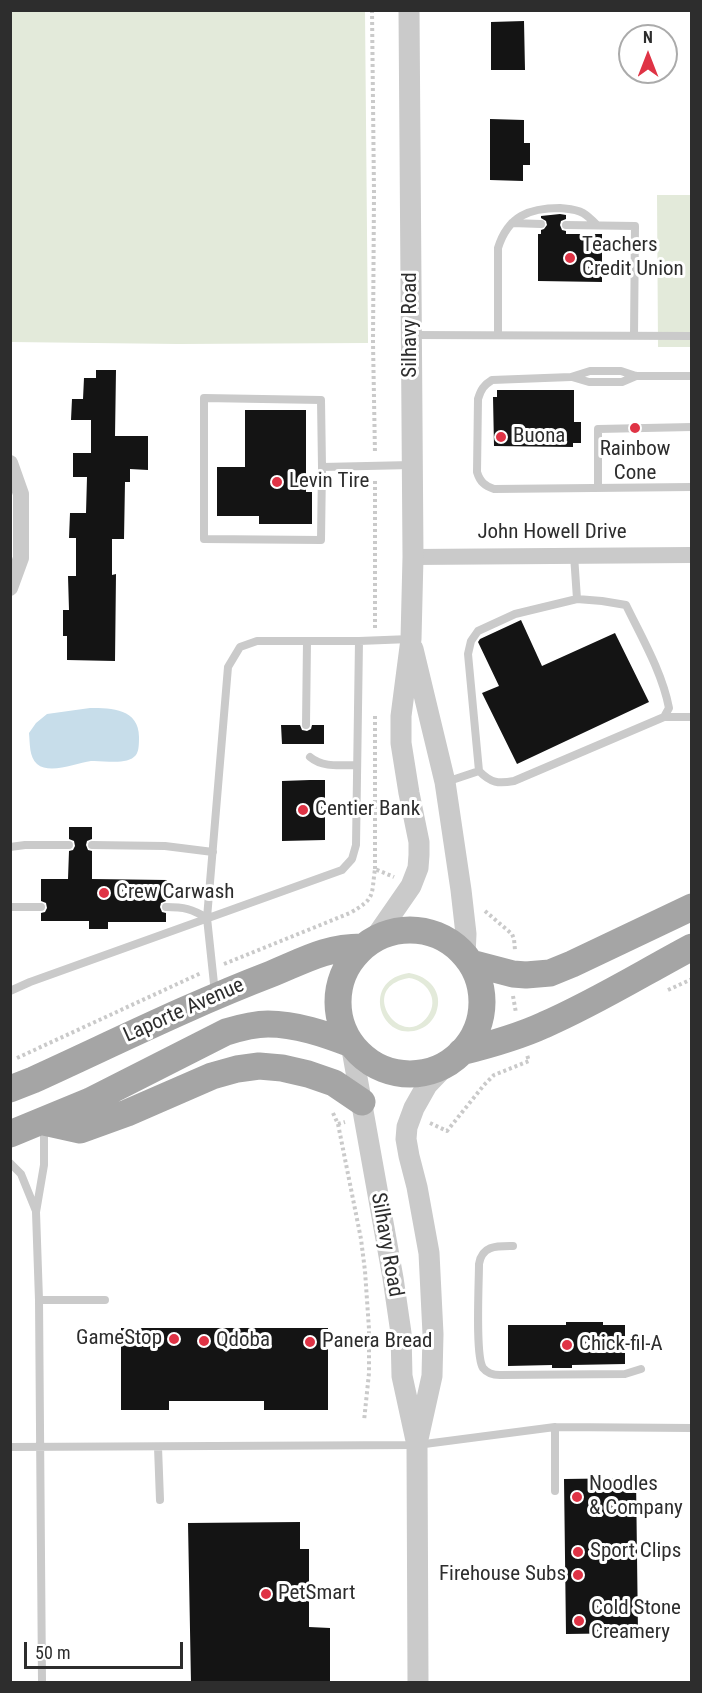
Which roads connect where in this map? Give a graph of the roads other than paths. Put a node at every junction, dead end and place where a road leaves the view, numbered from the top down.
1 (409, 10) edge
2 (512, 223) junction
3 (541, 224) dead end
4 (566, 225) dead end
5 (597, 225) junction
6 (411, 335) junction
7 (498, 335) junction
8 (634, 336) junction
9 (692, 336) edge
10 (692, 376) edge
11 (692, 427) edge
12 (10, 463) edge
13 (412, 465) junction
14 (322, 467) junction
15 (598, 488) junction
16 (692, 488) edge
17 (574, 555) junction
18 (692, 555) edge
19 (413, 557) junction
20 (10, 588) edge
21 (577, 599) junction
22 (411, 639) junction
23 (307, 641) junction
24 (359, 641) junction
25 (664, 717) junction
26 (692, 717) edge
27 (306, 725) dead end
28 (310, 757) dead end
29 (357, 765) junction
30 (479, 771) junction
31 (445, 782) junction
32 (69, 845) dead end
33 (92, 845) dead end
34 (10, 847) edge
35 (213, 852) junction
36 (10, 907) edge
37 (41, 907) dead end
38 (166, 907) dead end
39 (691, 907) edge
40 (207, 918) junction
41 (368, 943) junction
42 (692, 947) edge
43 (468, 959) junction
44 (10, 991) edge
45 (215, 996) junction
46 (351, 1044) junction
47 (455, 1057) junction
48 (10, 1089) edge
49 (362, 1102) junction
50 (44, 1122) junction
51 (10, 1134) edge
52 (10, 1163) edge
53 (36, 1212) junction
54 (513, 1246) dead end
55 (39, 1300) junction
56 (105, 1300) dead end
57 (641, 1369) dead end
58 (555, 1427) junction
59 (692, 1428) edge
60 (417, 1445) junction
61 (10, 1447) edge
62 (40, 1447) junction
63 (158, 1447) junction
64 (555, 1491) dead end
65 (160, 1500) dead end
66 (42, 1683) edge
67 (418, 1683) edge

1 - 6 street, Silhavy Road
2 - 3 lane
2 - 5 lane
2 - 7 lane
4 - 5 lane
5 - 8 lane
6 - 7 lane
6 - 13 street, Silhavy Road
7 - 8 lane
8 - 9 lane
10 - 15 lane
11 - 15 lane
12 - 20 street
13 - 14 lane
13 - 19 street, Silhavy Road
14 - 14 lane
15 - 16 lane
17 - 18 street, John Howell Drive
17 - 19 street, John Howell Drive
17 - 21 lane
19 - 22 street, Silhavy Road
21 - 25 lane
21 - 30 lane
22 - 24 lane
22 - 31 street, Silhavy Road
22 - 41 street, Silhavy Road
23 - 24 lane
23 - 27 lane
23 - 35 lane
24 - 29 lane
25 - 26 lane
25 - 30 lane
28 - 29 lane
29 - 40 lane
30 - 31 lane
31 - 43 street, Silhavy Road
32 - 34 lane
33 - 35 lane
35 - 40 lane
36 - 37 lane
38 - 40 lane
39 - 43 main road
40 - 44 lane
40 - 45 lane
41 - 43 main road
41 - 45 main road, Laporte Avenue
41 - 46 main road
42 - 47 main road
43 - 47 main road
45 - 48 main road, Laporte Avenue
46 - 47 main road
46 - 49 street, Silhavy Road
46 - 50 main road, Laporte Avenue
47 - 60 street, Silhavy Road
49 - 50 main road
49 - 60 street, Silhavy Road
50 - 51 main road, Laporte Avenue
50 - 53 lane
52 - 53 lane
53 - 55 lane
54 - 57 lane
55 - 56 lane
55 - 62 lane
58 - 59 lane
58 - 60 lane
58 - 64 lane
60 - 63 lane
60 - 67 street, Silhavy Road
61 - 62 lane
62 - 63 lane
62 - 66 lane
63 - 65 lane

